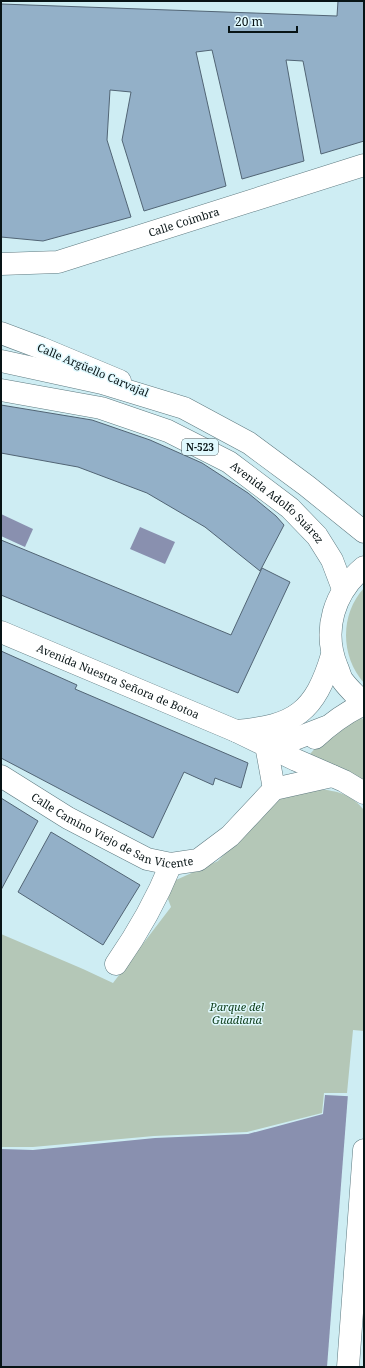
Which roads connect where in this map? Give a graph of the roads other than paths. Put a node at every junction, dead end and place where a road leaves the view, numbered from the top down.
1 (364, 166) edge
2 (1, 264) edge
3 (1, 333) edge
4 (1, 361) edge
5 (1, 390) edge
6 (184, 408) junction
7 (364, 532) edge
8 (364, 567) edge
9 (343, 589) junction
10 (1, 632) edge
11 (332, 655) junction
12 (364, 704) edge
13 (326, 727) junction
14 (236, 731) junction
15 (266, 745) junction
16 (296, 760) junction
17 (1, 776) edge
18 (332, 776) junction
19 (274, 789) junction
20 (364, 793) edge
21 (171, 864) junction
22 (116, 964) dead end
23 (364, 1150) edge
24 (348, 1367) edge

1 - 2 main road, Calle Coimbra
3 - 6 main road, Calle Argüello Carvajal
4 - 6 main road, N-523
5 - 9 main road, Avenida Adolfo Suárez / N-523
6 - 7 main road, N-523
8 - 9 main road
9 - 11 main road
10 - 14 main road, Avenida Nuestra Señora de Botoa
11 - 12 main road
11 - 14 main road, Avenida Nuestra Señora de Botoa
12 - 13 main road
13 - 15 main road
13 - 16 main road
14 - 15 main road, Avenida Nuestra Señora de Botoa
15 - 16 main road, Avenida Nuestra Señora de Botoa
15 - 19 main road
16 - 18 main road, Avenida Nuestra Señora de Botoa
17 - 21 main road, Calle Camino Viejo de San Vicente
18 - 19 main road
18 - 20 main road, Avenida Nuestra Señora de Botoa
19 - 21 main road, Calle Camino Viejo de San Vicente
21 - 22 main road
23 - 24 main road

